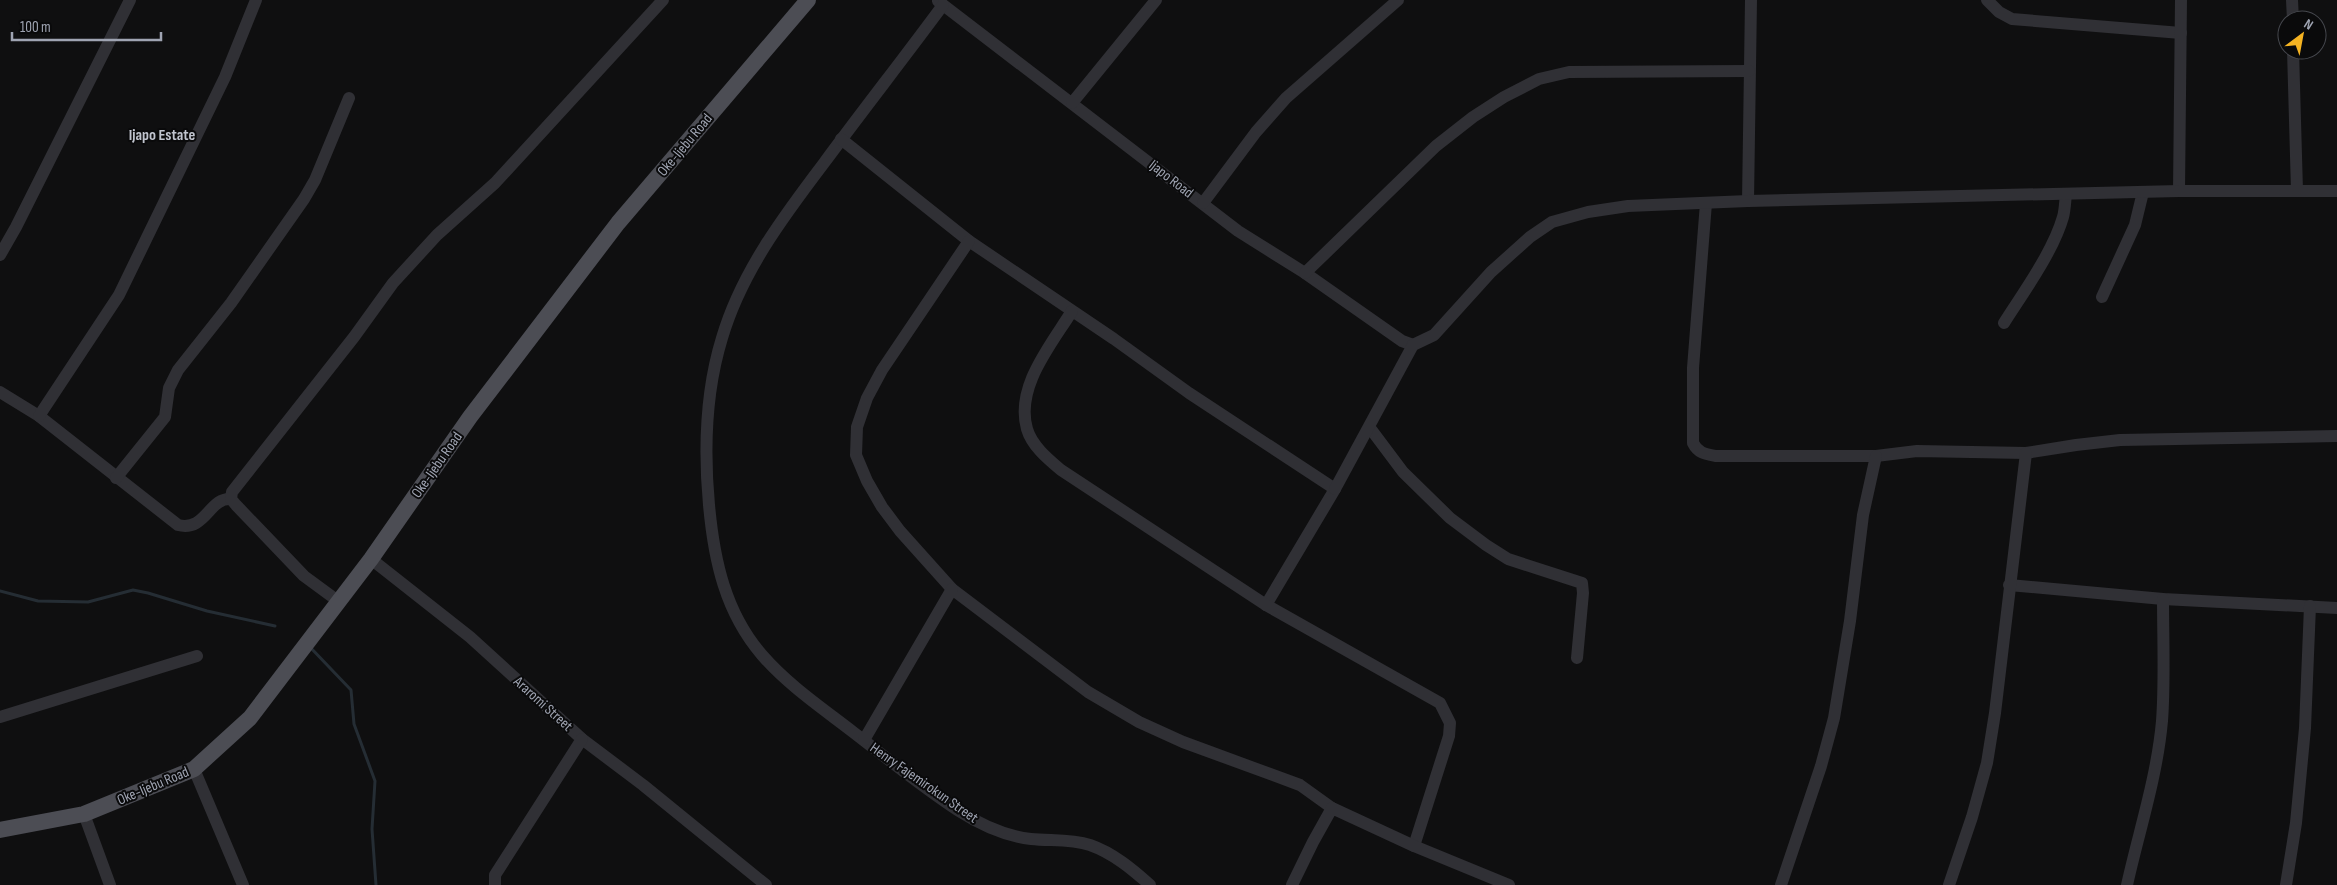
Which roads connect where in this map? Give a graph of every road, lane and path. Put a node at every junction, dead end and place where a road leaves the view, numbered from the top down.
1 (130, 0) edge
2 (256, 0) edge
3 (663, 0) edge
4 (808, 0) edge
5 (1156, 0) edge
6 (1398, 0) edge
7 (1751, 0) edge
8 (1987, 0) edge
9 (2181, 0) edge
10 (940, 3) edge
11 (2181, 33) junction
12 (2293, 60) edge
13 (1749, 71) junction
14 (350, 98) dead end
15 (1072, 103) junction
16 (841, 139) junction
17 (2178, 191) junction
18 (2296, 191) junction
19 (2337, 191) edge
20 (2143, 192) junction
21 (2066, 194) junction
22 (1748, 201) junction
23 (1706, 203) junction
24 (1203, 204) junction
25 (969, 241) junction
26 (0, 255) edge
27 (1305, 272) junction
28 (2102, 296) dead end
29 (1072, 311) junction
30 (2004, 323) dead end
31 (1413, 345) junction
32 (0, 392) edge
33 (39, 416) junction
34 (1370, 428) junction
35 (2337, 436) edge
36 (2026, 453) junction
37 (1876, 456) junction
38 (116, 478) junction
39 (1335, 489) junction
40 (231, 499) junction
41 (372, 559) junction
42 (2009, 585) junction
43 (952, 589) junction
44 (2163, 599) junction
45 (338, 601) junction
46 (1266, 605) junction
47 (2310, 606) junction
48 (2337, 608) edge
49 (197, 656) dead end
50 (1577, 658) dead end
51 (0, 717) edge
52 (582, 739) junction
53 (864, 740) junction
54 (194, 769) junction
55 (1332, 808) junction
56 (84, 814) junction
57 (0, 830) edge
58 (1414, 846) junction
59 (110, 885) edge
60 (243, 885) edge
61 (496, 885) edge
62 (766, 885) edge
63 (1150, 885) edge
64 (1292, 885) edge
65 (1509, 885) edge
66 (1781, 885) edge
67 (1949, 885) edge
68 (2127, 885) edge
69 (2286, 885) edge

1 - 26 street
2 - 33 street
3 - 40 street
4 - 41 main road, Oke-Ijebu Road
5 - 15 street
6 - 24 street
7 - 13 street
8 - 11 street
9 - 11 street
10 - 15 street, Ijapo Road
10 - 16 street, Henry Fajemirokun Street
11 - 17 street
12 - 18 street
13 - 22 street
13 - 27 street
14 - 38 street
15 - 24 street, Ijapo Road
16 - 25 street
16 - 53 street, Henry Fajemirokun Street
17 - 18 street
17 - 20 street
18 - 19 street
20 - 21 street
20 - 28 street
21 - 22 street
21 - 30 street
22 - 23 street
23 - 31 street
23 - 37 street
24 - 27 street, Ijapo Road
25 - 29 street
25 - 43 street
27 - 31 street, Ijapo Road
29 - 39 street
29 - 46 street
31 - 34 street
32 - 33 street
33 - 38 street
34 - 39 street
34 - 50 street
35 - 36 street
36 - 37 street
36 - 42 street
37 - 66 street
38 - 40 street
39 - 46 street
40 - 45 street
41 - 45 main road, Oke-Ijebu Road
41 - 52 street, Araromi Street
42 - 44 street
42 - 67 street
43 - 53 street
43 - 55 street
44 - 47 street
44 - 68 street
45 - 54 main road, Oke-Ijebu Road
46 - 58 street
47 - 48 street
47 - 69 street
49 - 51 street
52 - 61 street, Araromi Street
52 - 62 street
53 - 63 street, Henry Fajemirokun Street
54 - 56 main road, Oke-Ijebu Road
54 - 60 street
55 - 58 street
55 - 64 street
56 - 57 main road, Oke-Ijebu Road
56 - 59 street
58 - 65 street

